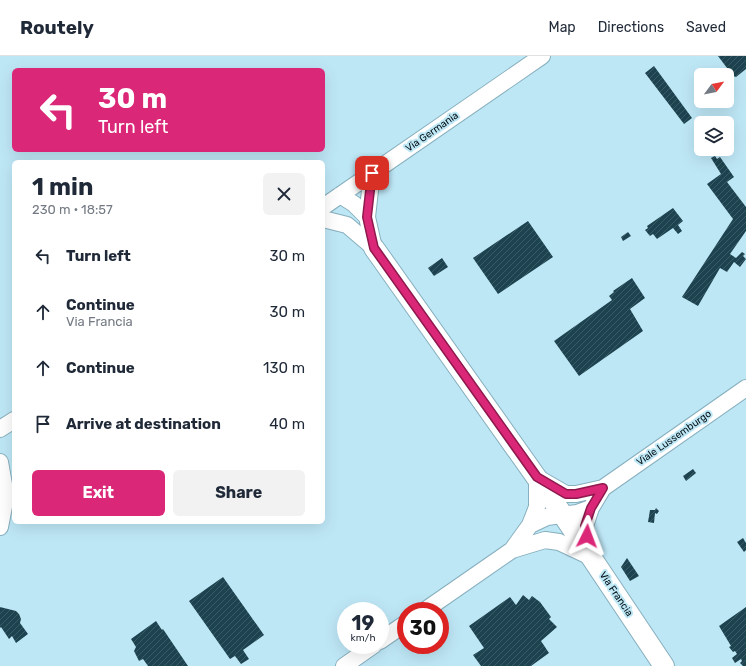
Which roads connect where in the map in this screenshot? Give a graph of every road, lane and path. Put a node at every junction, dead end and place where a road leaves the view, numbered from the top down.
1 (542, 56) edge
2 (372, 173) junction
3 (340, 195) junction
4 (325, 206) edge
5 (367, 217) junction
6 (325, 220) edge
7 (347, 225) junction
8 (374, 248) junction
9 (746, 388) edge
10 (12, 421) edge
11 (0, 429) edge
12 (0, 462) edge
13 (537, 477) junction
14 (603, 488) junction
15 (576, 494) junction
16 (591, 508) junction
17 (563, 515) junction
18 (530, 525) junction
19 (0, 527) edge
20 (545, 540) junction
21 (512, 550) junction
22 (591, 558) junction
23 (437, 602) edge
24 (361, 654) edge
25 (344, 666) edge
26 (664, 666) edge

1 - 2 street, Via Germania
2 - 3 street, Via Germania
2 - 5 street
3 - 4 street, Via Germania
3 - 5 street
3 - 7 street
5 - 8 street
6 - 7 street
7 - 8 street
8 - 13 street, Via Francia
9 - 14 street, Viale Lussemburgo
10 - 11 street
12 - 19 street
13 - 15 street
13 - 17 street, Via Francia
13 - 18 street
14 - 15 street
14 - 16 street
15 - 17 street
16 - 17 street
16 - 22 street
17 - 18 street
17 - 20 street
17 - 22 street, Via Francia
18 - 21 street
20 - 21 street
20 - 22 street
21 - 23 street
22 - 26 street, Via Francia
24 - 25 street

